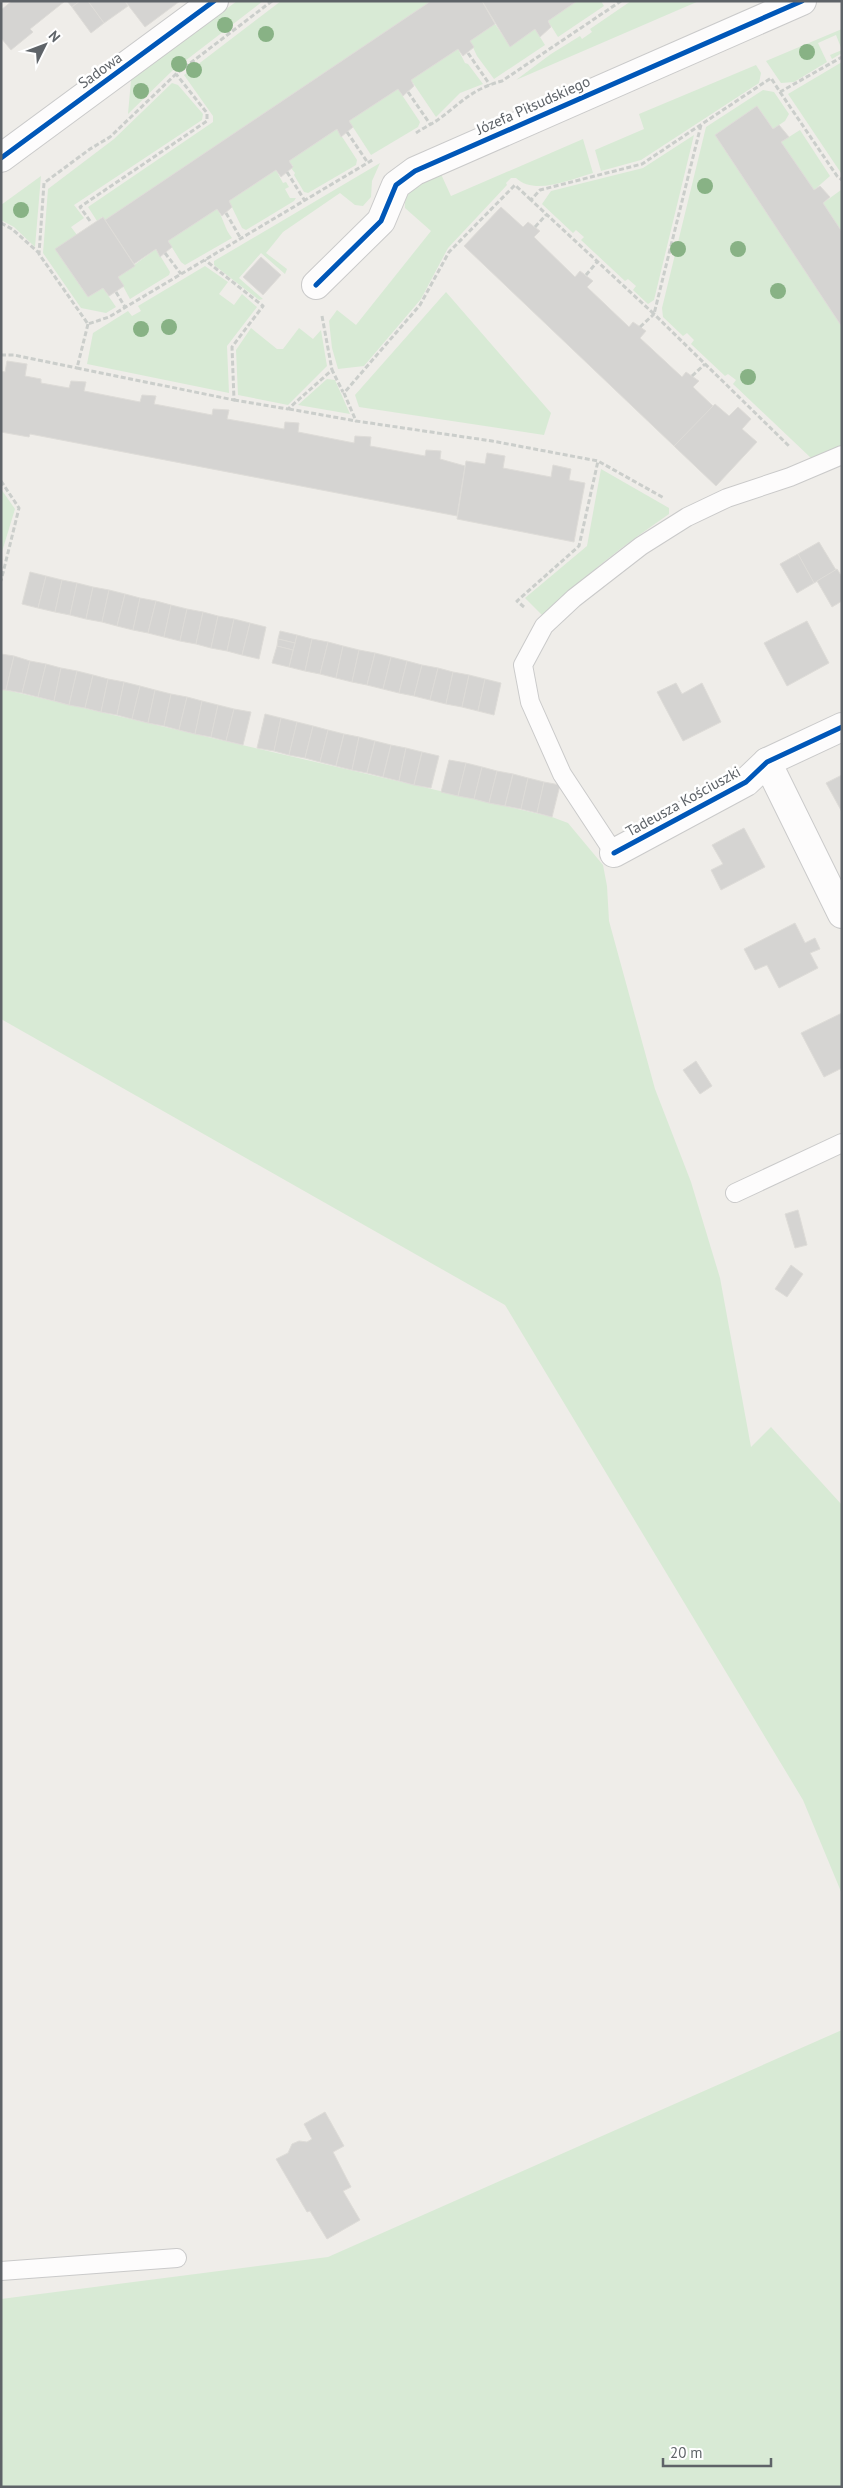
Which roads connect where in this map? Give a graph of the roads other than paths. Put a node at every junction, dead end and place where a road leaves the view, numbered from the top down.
1 (214, 1) edge
2 (802, 1) edge
3 (1, 158) edge
4 (316, 285) road end
5 (842, 455) edge
6 (842, 727) edge
7 (767, 762) junction
8 (614, 854) joint
9 (842, 914) edge
10 (842, 1143) edge
11 (735, 1193) dead end
12 (176, 2258) dead end
13 (1, 2271) edge

1 - 3 street, Sadowa
2 - 4 street, Józefa Piłsudskiego
5 - 8 lane
6 - 7 street, Tadeusza Kościuszki
7 - 8 street, Tadeusza Kościuszki
7 - 9 street
10 - 11 lane
12 - 13 lane

